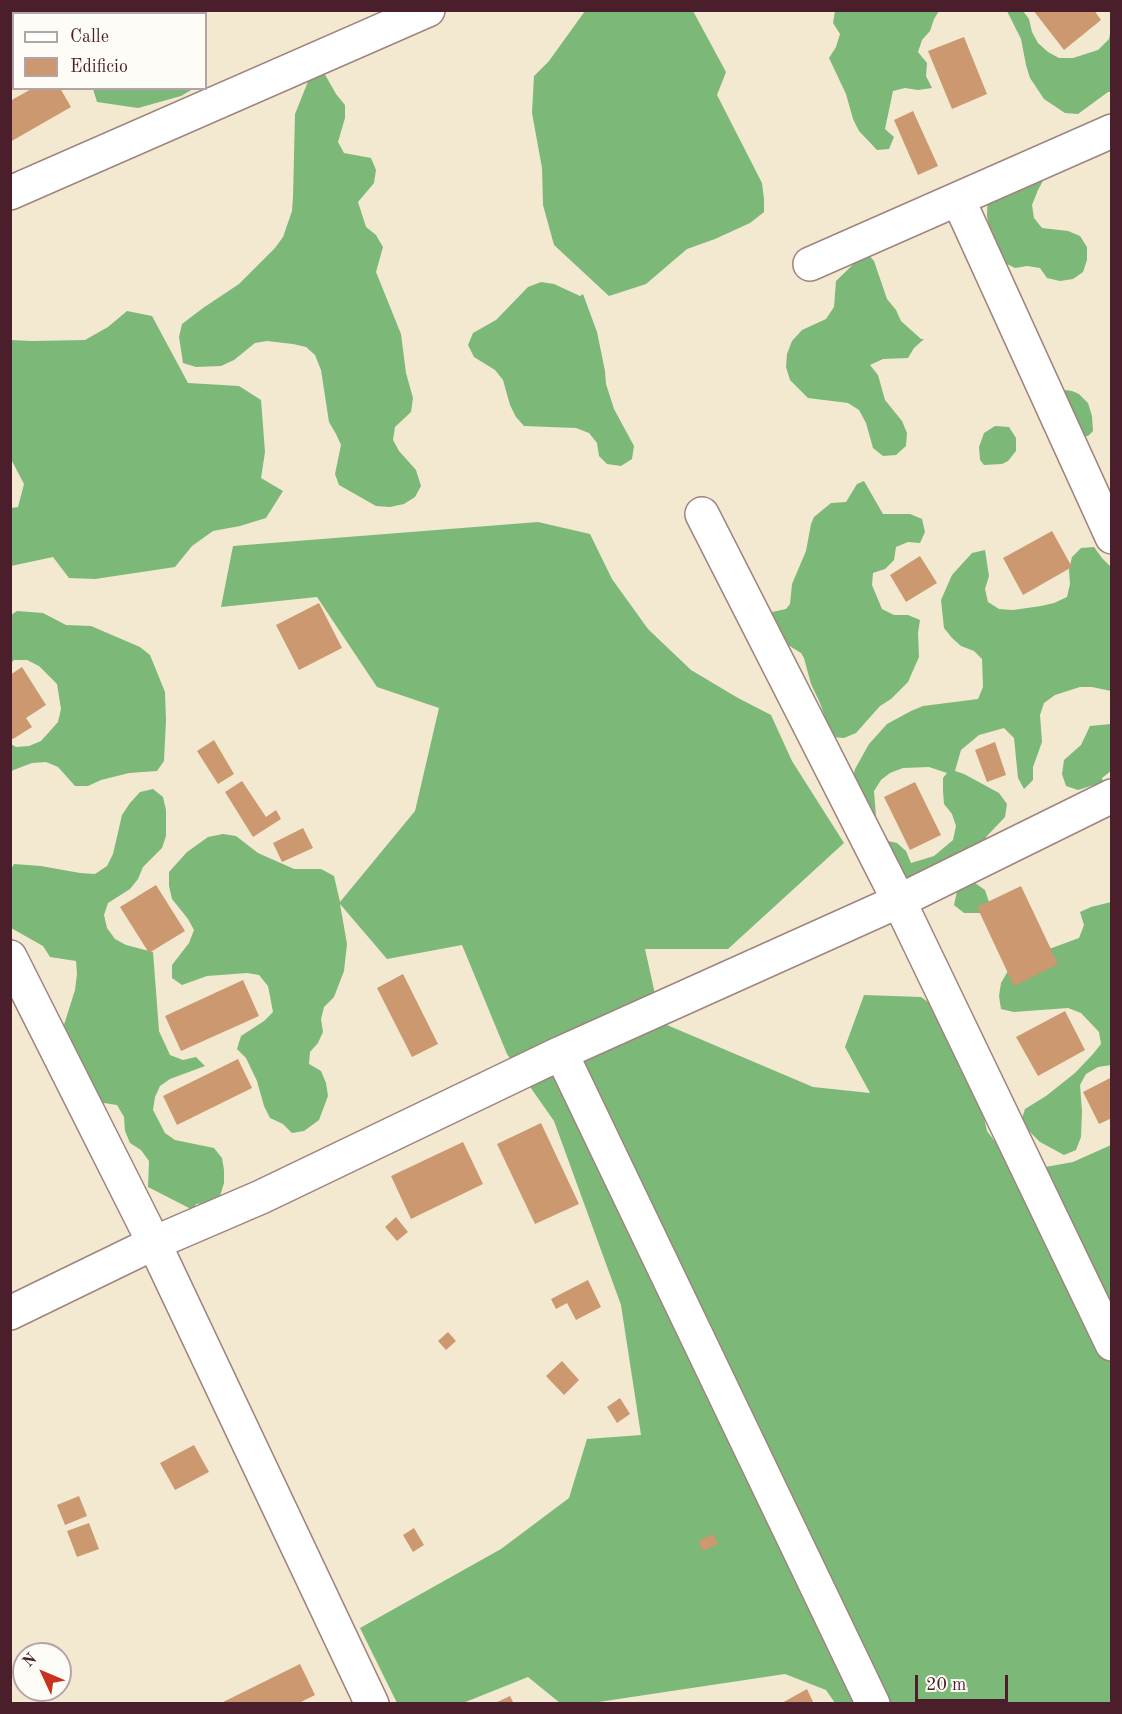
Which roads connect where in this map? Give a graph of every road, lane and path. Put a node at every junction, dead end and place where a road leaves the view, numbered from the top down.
1 (428, 10) edge
2 (1112, 131) edge
3 (10, 193) edge
4 (958, 200) junction
5 (810, 264) dead end
6 (702, 514) dead end
7 (1112, 537) edge
8 (1112, 796) edge
9 (899, 901) junction
10 (10, 957) edge
11 (561, 1053) junction
12 (154, 1243) junction
13 (10, 1313) edge
14 (1112, 1344) edge
15 (372, 1704) edge
16 (873, 1704) edge

1 - 3 street
2 - 4 street
4 - 5 street
4 - 7 street
6 - 9 street
8 - 9 street
9 - 11 street
9 - 14 street
10 - 12 street
11 - 12 street
11 - 16 street
12 - 13 street
12 - 15 street

